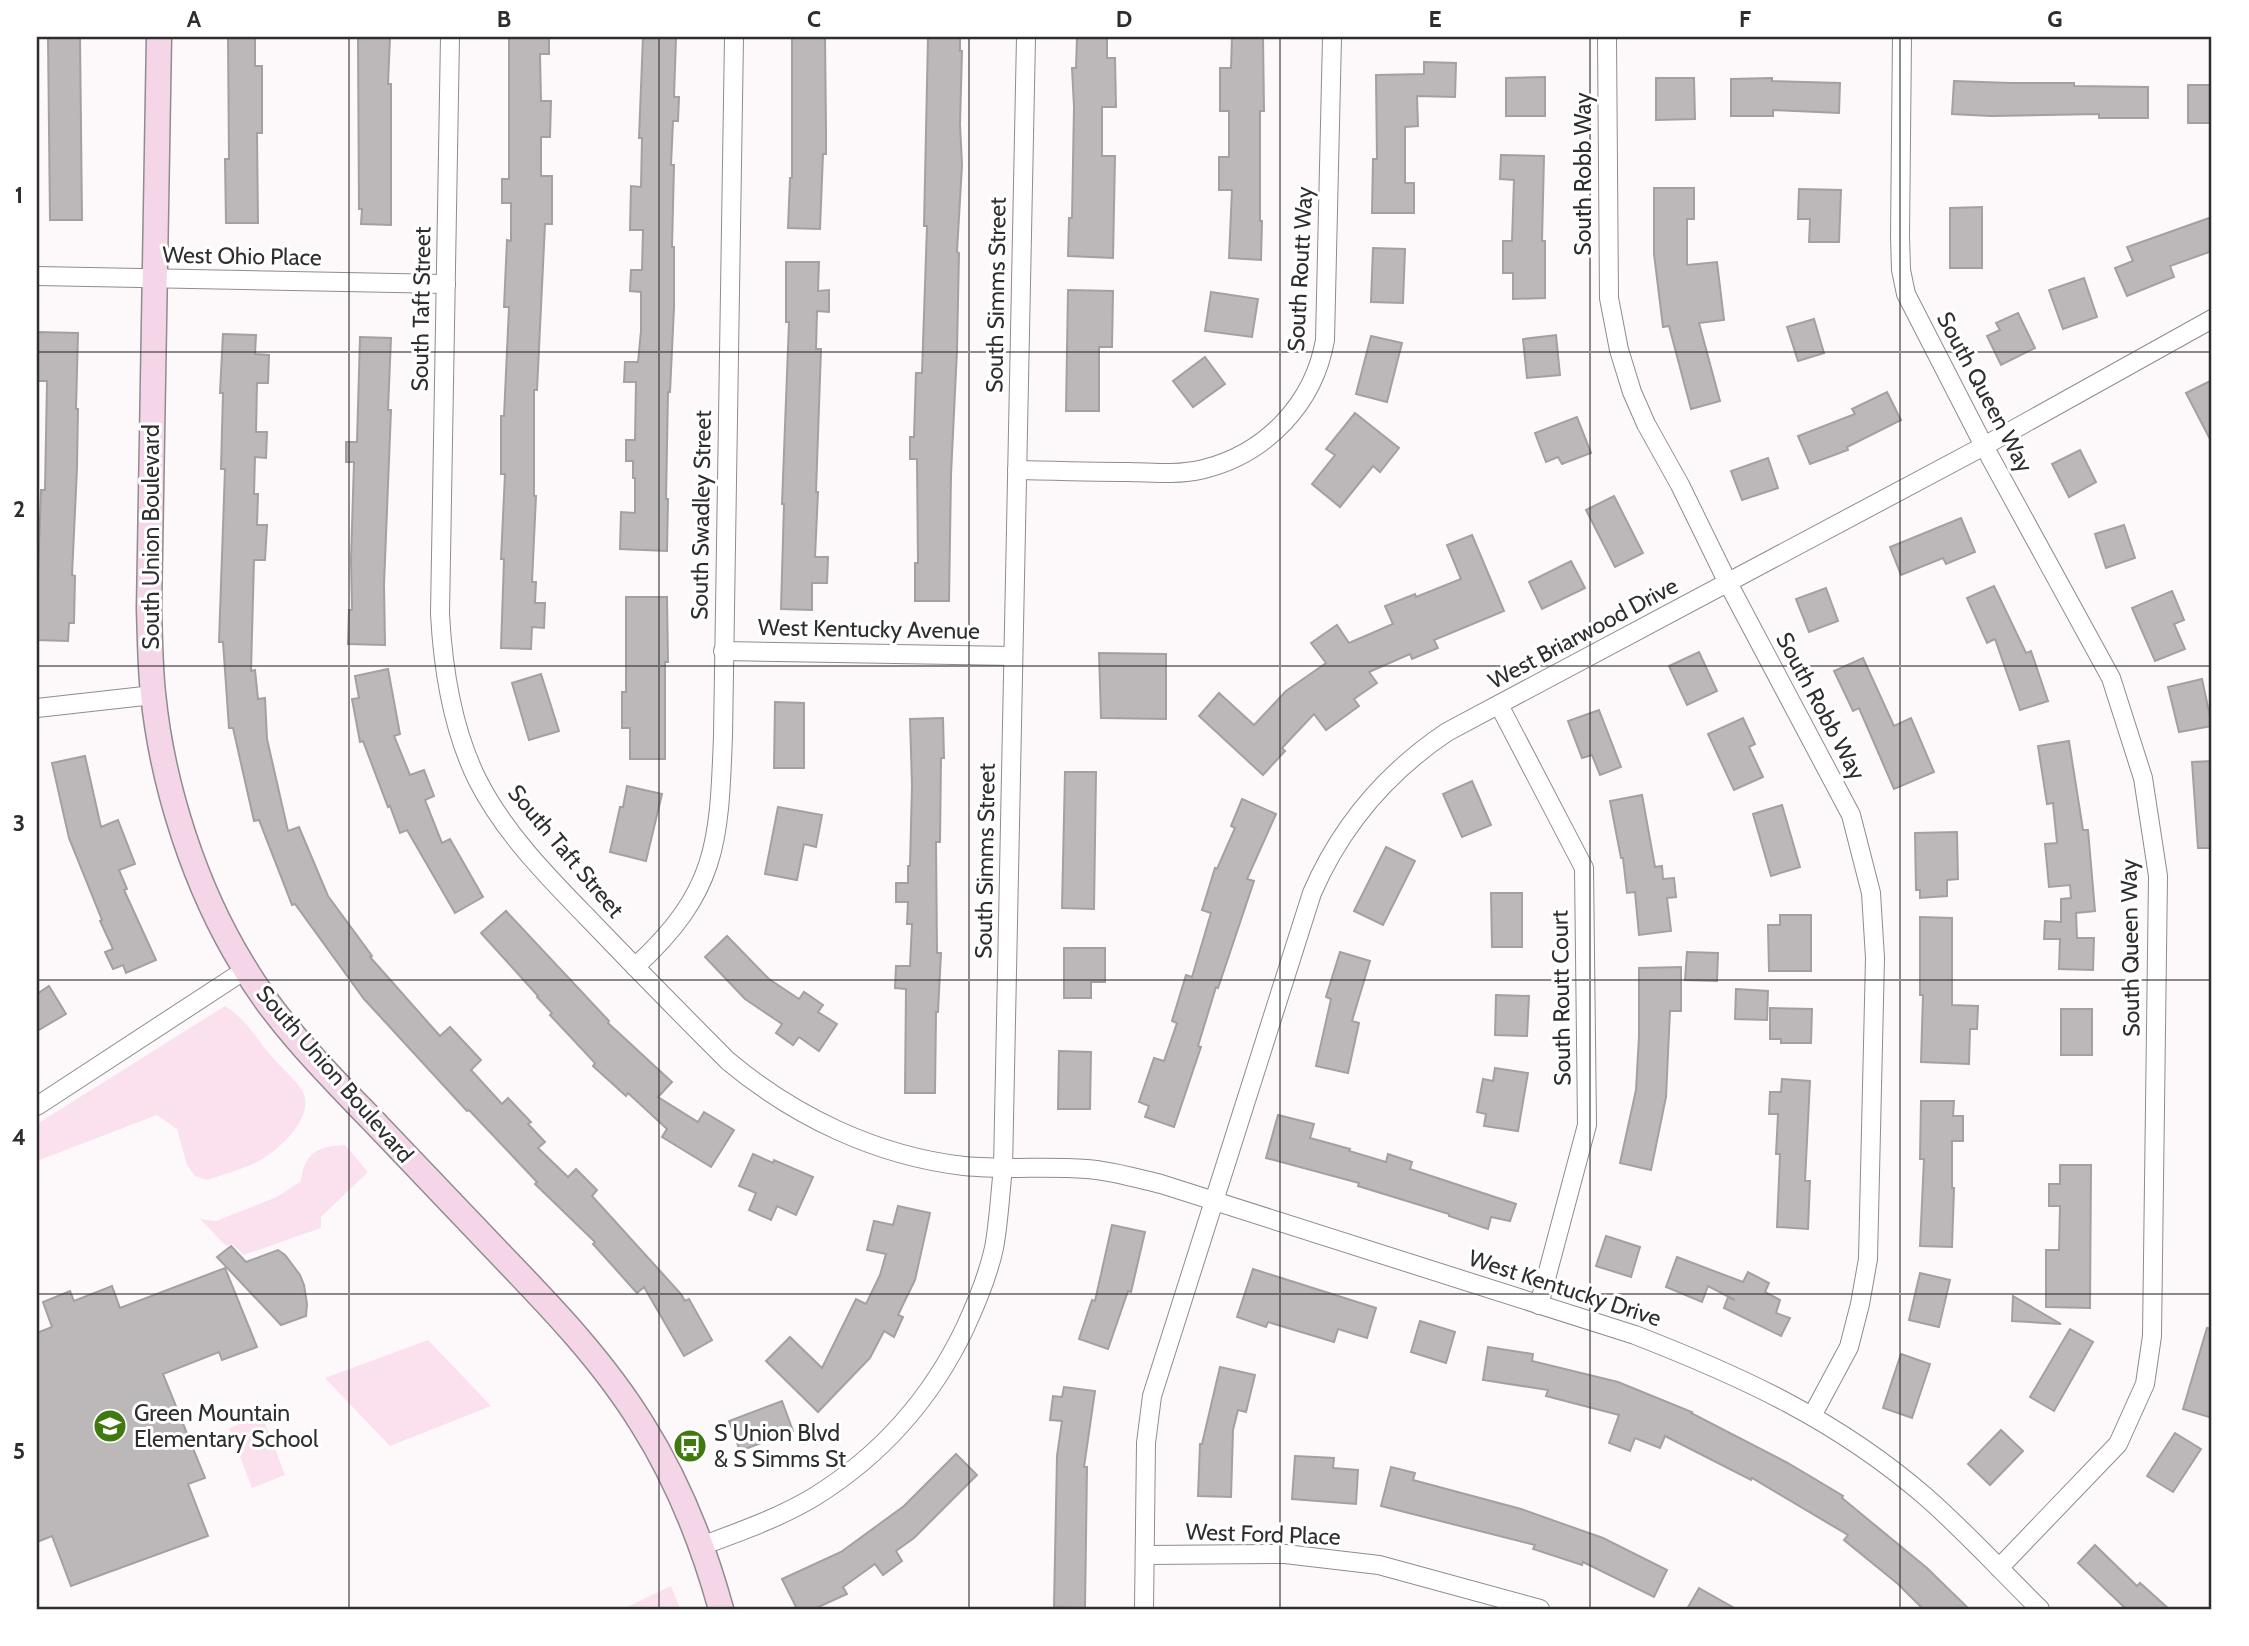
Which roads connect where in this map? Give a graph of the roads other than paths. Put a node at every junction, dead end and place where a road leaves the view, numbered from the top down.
1 (159, 37) edge
2 (450, 37) edge
3 (734, 37) edge
4 (1026, 37) edge
5 (1332, 37) edge
6 (1607, 37) edge
7 (1902, 37) edge
8 (37, 276) edge
9 (154, 279) junction
10 (446, 285) junction
11 (2212, 319) edge
12 (1984, 446) junction
13 (1017, 470) junction
14 (1728, 583) junction
15 (723, 651) junction
16 (1013, 656) junction
17 (153, 695) junction
18 (1499, 705) junction
19 (37, 708) edge
20 (635, 967) junction
21 (245, 970) junction
22 (37, 1106) edge
23 (1003, 1168) junction
24 (1215, 1202) junction
25 (1539, 1305) junction
26 (1812, 1416) junction
27 (701, 1546) junction
28 (1145, 1555) junction
29 (1999, 1568) junction
30 (721, 1609) edge
31 (1144, 1609) edge
32 (1541, 1609) edge
33 (2040, 1609) edge

1 - 9 main road, South Union Boulevard
2 - 10 street, South Taft Street
3 - 15 street, South Swadley Street
4 - 13 street, South Simms Street
5 - 13 street, South Routt Way
6 - 14 street, South Robb Way
7 - 12 street, South Queen Way
8 - 9 street, West Ohio Place
9 - 10 street, West Ohio Place
9 - 17 main road, South Union Boulevard
10 - 20 street, South Taft Street
11 - 12 street, West Briarwood Drive
12 - 14 street, West Briarwood Drive
12 - 29 street, South Queen Way
13 - 16 street, South Simms Street
14 - 18 street, West Briarwood Drive
14 - 26 street, South Robb Way
15 - 16 street, West Kentucky Avenue
15 - 20 street, South Swadley Street
16 - 23 street, South Simms Street
17 - 19 street
17 - 21 main road, South Union Boulevard
18 - 24 street, West Briarwood Drive
18 - 25 street, South Routt Court
20 - 23 street, South Taft Street
21 - 22 street
21 - 27 main road, South Union Boulevard
23 - 24 street, West Kentucky Drive
23 - 27 street, South Simms Street
24 - 25 street, West Kentucky Drive
24 - 28 street, West Briarwood Drive
25 - 26 street, West Kentucky Drive
26 - 29 street, West Kentucky Drive
27 - 30 main road, South Union Boulevard
28 - 31 street, West Briarwood Drive
28 - 32 street, West Ford Place
29 - 33 street, West Kentucky Drive

